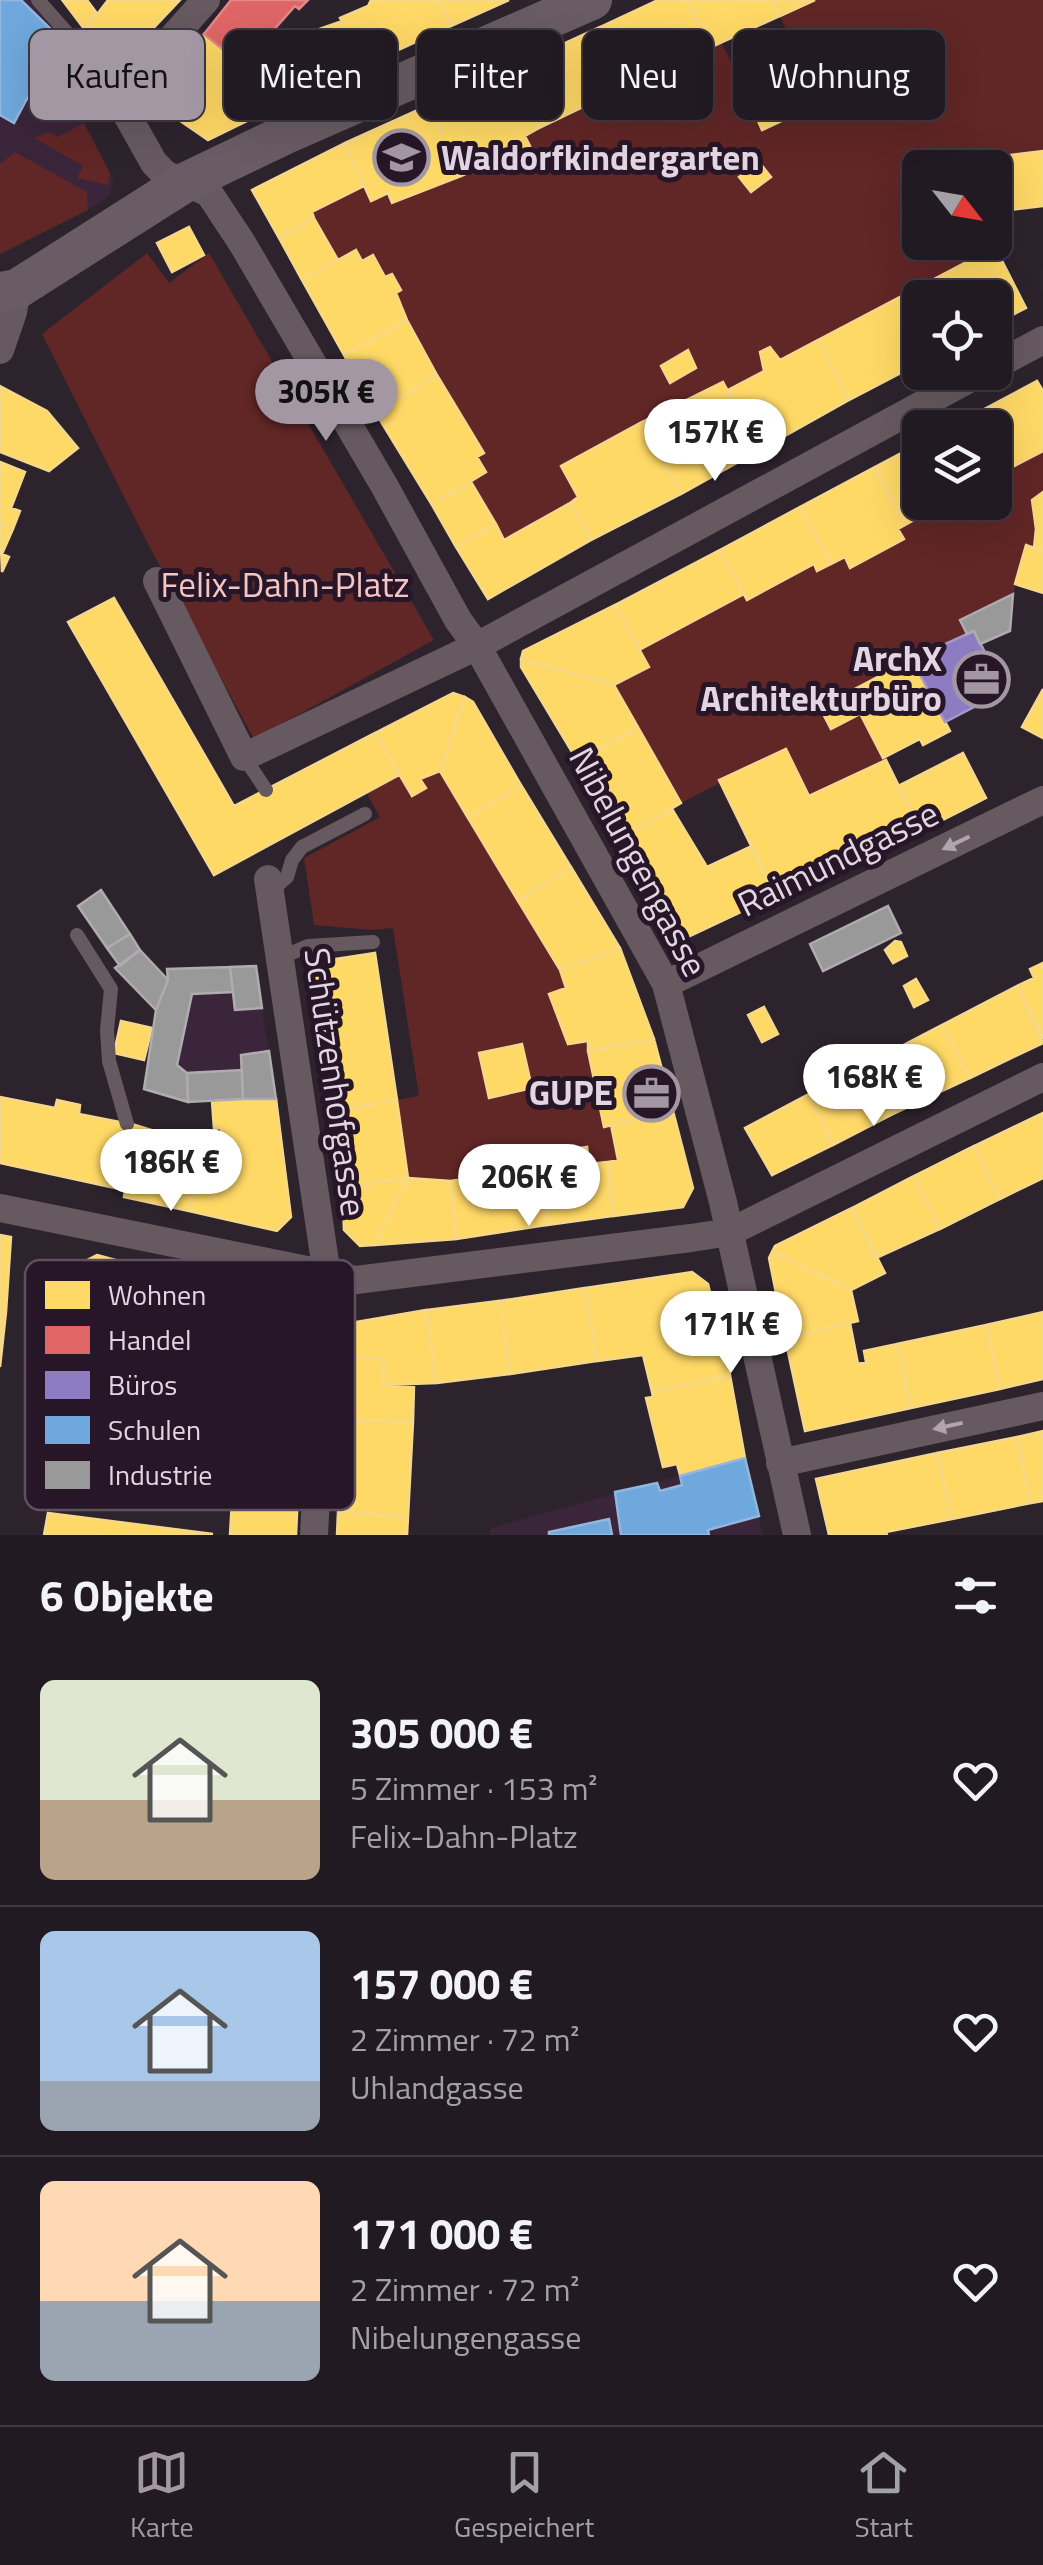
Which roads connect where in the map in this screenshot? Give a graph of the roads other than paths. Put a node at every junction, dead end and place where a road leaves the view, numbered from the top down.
1 (38, 0) edge
2 (206, 0) edge
3 (592, 0) edge
4 (64, 30) edge
5 (179, 30) edge
6 (129, 120) edge
7 (184, 183) junction
8 (8, 290) edge
9 (1043, 340) edge
10 (0, 350) edge
11 (1012, 357) edge
12 (949, 390) edge
13 (156, 581) dead end
14 (476, 646) junction
15 (244, 757) junction
16 (266, 790) dead end
17 (1043, 800) edge
18 (365, 814) dead end
19 (269, 886) joint
20 (77, 934) dead end
21 (374, 942) dead end
22 (280, 958) junction
23 (666, 984) junction
24 (1043, 1077) edge
25 (127, 1124) dead end
26 (0, 1208) edge
27 (730, 1232) junction
28 (251, 1260) edge
29 (326, 1260) edge
30 (355, 1280) edge
31 (1043, 1406) edge
32 (780, 1463) junction
33 (315, 1510) edge
34 (314, 1535) edge
35 (796, 1535) edge

1 - 4 lane
2 - 5 street
3 - 7 main road
6 - 7 street
7 - 8 main road
7 - 14 street
8 - 10 street
9 - 11 street
12 - 14 street
13 - 15 street
14 - 15 street
14 - 23 street, Nibelungengasse
15 - 16 lane
17 -> 23 street, Raimundgasse
18 - 19 lane
19 - 22 street, Schützenhofgasse
20 - 25 lane
21 - 22 lane
22 - 29 street, Schützenhofgasse
23 - 27 street, Nibelungengasse
24 - 27 street
26 - 28 street
27 - 30 street
27 - 32 street, Nibelungengasse
31 -> 32 street
32 - 35 street, Nibelungengasse
33 - 34 street, Schützenhofgasse

